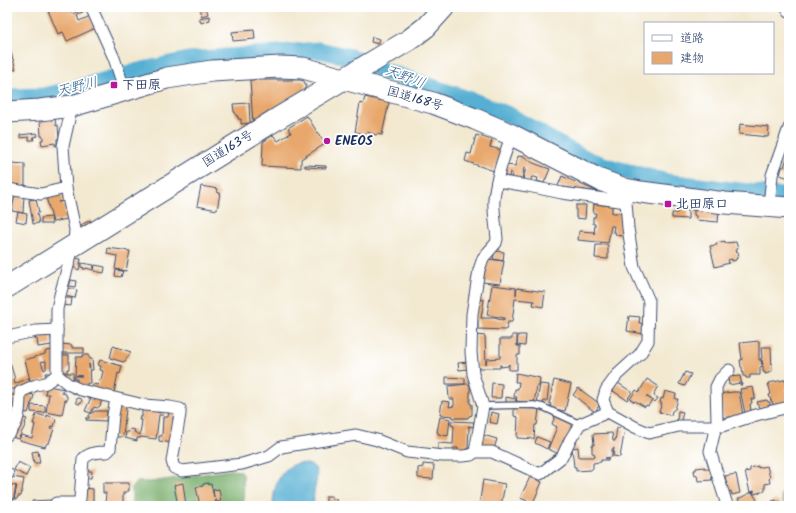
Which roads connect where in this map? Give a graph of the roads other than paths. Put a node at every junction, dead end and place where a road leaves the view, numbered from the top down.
1 (91, 7) edge
2 (444, 7) edge
3 (786, 7) edge
4 (789, 12) edge
5 (351, 74) junction
6 (123, 86) junction
7 (72, 106) junction
8 (7, 112) edge
9 (789, 128) edge
10 (512, 135) junction
11 (497, 181) junction
12 (66, 188) junction
13 (7, 189) edge
14 (626, 195) junction
15 (776, 207) edge
16 (74, 244) junction
17 (7, 287) edge
18 (57, 330) junction
19 (7, 338) edge
20 (729, 370) dead end
21 (57, 375) junction
22 (116, 399) junction
23 (483, 406) junction
24 (789, 407) edge
25 (608, 412) junction
26 (580, 424) junction
27 (715, 427) junction
28 (7, 435) edge
29 (475, 452) junction
30 (56, 503) dead end
31 (729, 506) edge

1 - 6 street
2 - 5 highway, 国道163号
3 - 4 street
5 - 6 highway, 国道168号
5 - 10 highway, 国道168号
5 - 16 highway, 国道163号
6 - 7 highway, 国道168号
7 - 8 highway, 国道168号
7 - 12 street
9 - 15 street
10 - 11 street
10 - 14 highway, 国道168号
11 - 14 street
11 - 23 street
12 - 13 street
12 - 16 street
14 - 15 highway, 国道168号
14 - 25 street
16 - 17 highway, 国道163号
16 - 18 street
18 - 19 street
18 - 21 street
20 - 27 street
21 - 22 street
21 - 28 street
22 - 29 street
22 - 30 street
23 - 26 lane
23 - 29 street
24 - 27 street
25 - 26 street
25 - 27 street
26 - 29 street
27 - 31 street

